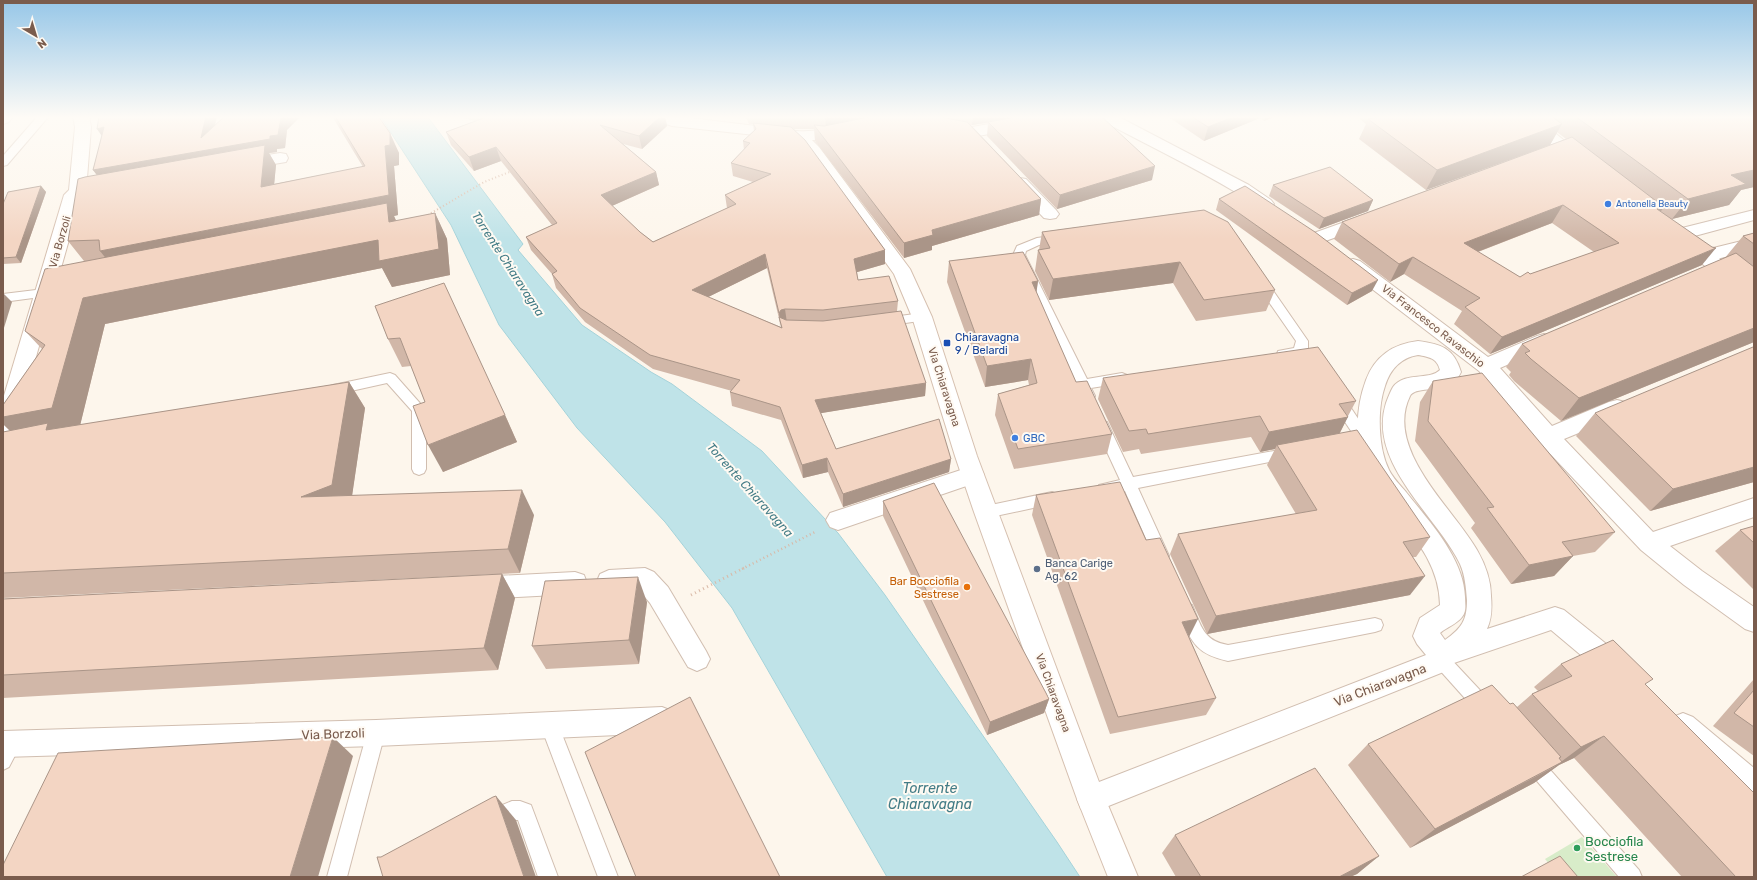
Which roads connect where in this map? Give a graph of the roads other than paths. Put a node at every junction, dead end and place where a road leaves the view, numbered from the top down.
1 (80, 157) edge
2 (818, 157) edge
3 (1183, 157) edge
4 (1569, 157) edge
5 (280, 158) dead end
6 (227, 167) edge
7 (1008, 170) edge
8 (1592, 170) edge
9 (96, 191) edge
10 (73, 195) junction
11 (1384, 213) edge
12 (1050, 214) dead end
13 (1280, 214) edge
14 (1754, 215) edge
15 (1069, 238) edge
16 (1754, 244) edge
17 (1711, 262) junction
18 (1252, 270) edge
19 (1696, 276) edge
20 (52, 292) junction
21 (1754, 294) edge
22 (3, 298) edge
23 (922, 317) junction
24 (874, 323) edge
25 (1558, 335) edge
26 (1274, 355) edge
27 (1486, 366) junction
28 (1136, 376) edge
29 (1083, 384) junction
30 (1330, 386) edge
31 (320, 393) edge
32 (1634, 401) edge
33 (4, 425) edge
34 (1548, 437) junction
35 (1361, 440) junction
36 (1304, 450) edge
37 (419, 469) dead end
38 (972, 475) junction
39 (1129, 484) junction
40 (1093, 490) edge
41 (1066, 495) edge
42 (1754, 506) edge
43 (986, 512) junction
44 (838, 520) road end
45 (1649, 543) junction
46 (1168, 571) edge
47 (455, 589) edge
48 (1178, 593) edge
49 (1754, 621) edge
50 (1376, 625) dead end
51 (1442, 658) junction
52 (697, 659) dead end
53 (1633, 683) edge
54 (1663, 708) edge
55 (662, 720) edge
56 (1497, 721) edge
57 (549, 724) junction
58 (376, 733) junction
59 (1518, 745) edge
60 (6, 750) edge
61 (1754, 786) edge
62 (1091, 799) junction
63 (476, 828) edge
64 (337, 877) edge
65 (548, 877) edge
66 (608, 877) edge
67 (1123, 877) edge
68 (1632, 877) edge

1 - 10 street, Via Borzoli
2 - 23 street, Via Chiaravagna
3 - 13 street
4 - 8 street
5 - 6 street
7 - 12 street
9 - 10 street
10 - 20 street, Via Borzoli
11 - 27 street, Via Francesco Ravaschio
14 - 17 street
15 - 29 lane
16 - 17 street
17 - 19 street
17 - 21 street
18 - 26 lane
20 - 22 lane
20 - 33 street, Via Borzoli
23 - 24 lane
23 - 38 street, Via Chiaravagna
25 - 27 street
27 - 34 street, Via Francesco Ravaschio
28 - 29 lane
29 - 39 lane
30 - 35 lane
31 - 37 lane
32 - 34 street
34 - 45 street, Via Francesco Ravaschio
35 - 51 street
35 - 51 street
36 - 39 lane
38 - 43 street, Via Chiaravagna
38 - 44 street
39 - 40 lane
39 - 46 lane
41 - 43 lane
42 - 45 street
43 - 62 street, Via Chiaravagna
45 - 49 street, Via Francesco Ravaschio
47 - 52 street
48 - 50 lane
51 - 53 street, Via Chiaravagna
51 - 56 lane
51 - 62 street, Via Chiaravagna
54 - 61 street
55 - 57 street, Via Borzoli
57 - 58 street, Via Borzoli
57 - 66 lane
58 - 60 street, Via Borzoli
58 - 64 lane
59 - 68 lane
62 - 67 street, Via Chiaravagna
63 - 65 lane

